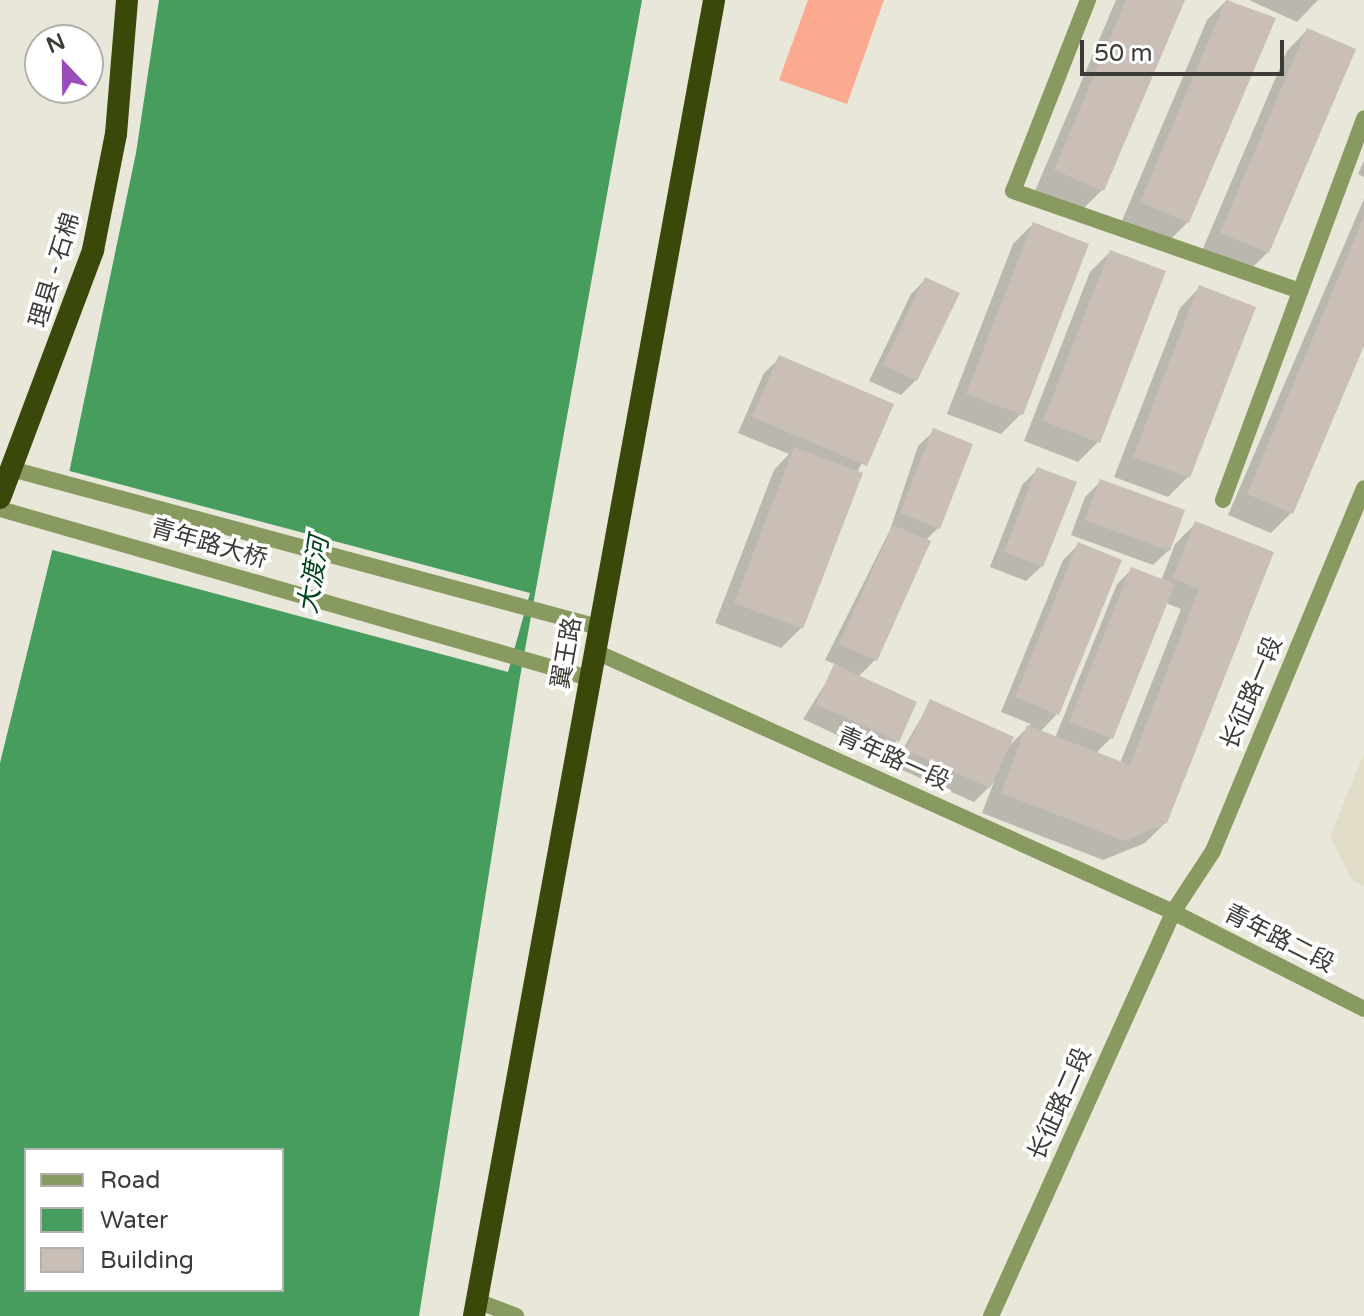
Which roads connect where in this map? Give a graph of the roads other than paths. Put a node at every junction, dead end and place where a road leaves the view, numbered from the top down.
1 (127, 0) edge
2 (714, 0) edge
3 (1088, 0) edge
4 (1364, 118) edge
5 (1300, 291) junction
6 (15, 470) junction
7 (1364, 488) edge
8 (0, 498) edge
9 (1223, 500) dead end
10 (0, 509) edge
11 (598, 627) junction
12 (594, 651) junction
13 (589, 678) junction
14 (1173, 912) junction
15 (1364, 1009) edge
16 (476, 1308) edge
17 (516, 1316) edge
18 (991, 1316) edge

1 - 6 highway, 理县 - 石棉
2 - 11 highway, 翼王路
3 - 5 street
4 - 5 street
5 - 9 street
6 - 8 highway, 理县 - 石棉
6 - 11 street, 青年路大桥
7 - 14 street, 长征路一段
10 - 13 street, 青年路大桥
11 - 12 highway, 翼王路
12 - 13 highway, 翼王路
12 - 14 street, 青年路一段
13 - 16 highway, 翼王路
14 - 15 street, 青年路二段
14 - 18 street, 长征路二段
16 - 17 street

